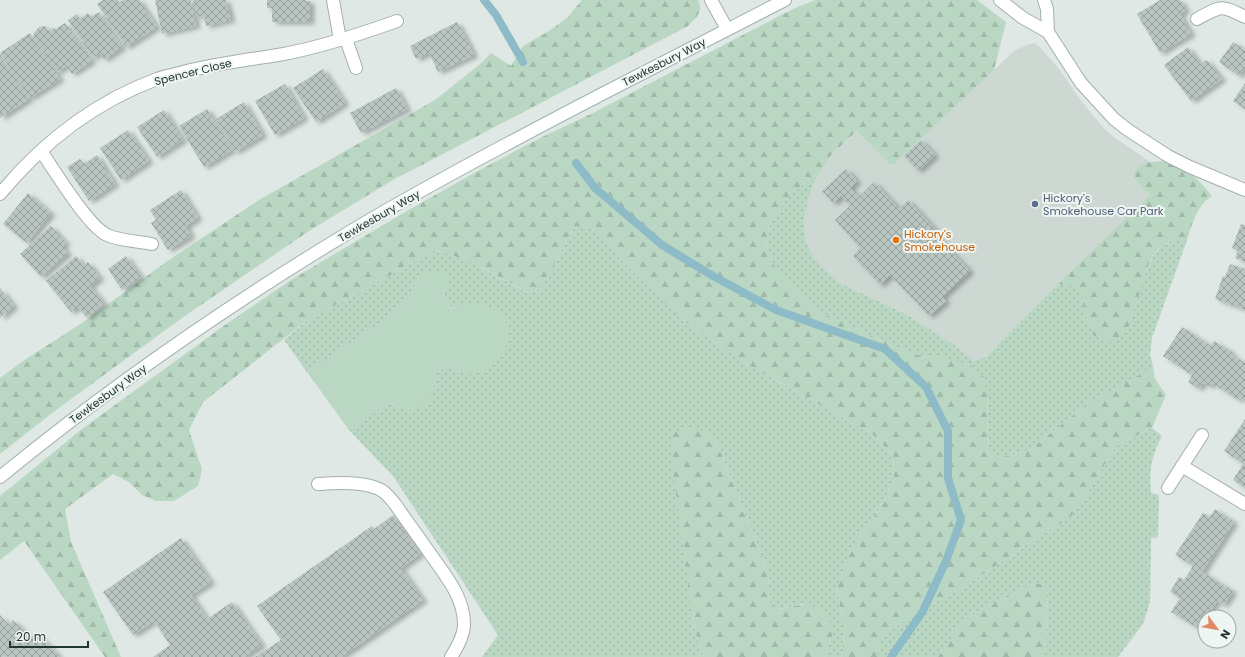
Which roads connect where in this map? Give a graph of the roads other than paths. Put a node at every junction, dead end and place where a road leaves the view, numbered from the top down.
1 (333, 0) edge
2 (711, 0) edge
3 (785, 0) edge
4 (1000, 0) edge
5 (1044, 0) edge
6 (1245, 17) edge
7 (1197, 19) dead end
8 (397, 21) dead end
9 (727, 29) junction
10 (1048, 32) junction
11 (343, 40) junction
12 (356, 68) dead end
13 (41, 151) junction
14 (1245, 190) edge
15 (0, 194) edge
16 (152, 244) dead end
17 (1202, 435) dead end
18 (1182, 466) junction
19 (0, 477) edge
20 (318, 484) dead end
21 (1168, 488) dead end
22 (1245, 504) edge
23 (451, 657) edge

1 - 11 street
2 - 9 street
3 - 9 street, Tewkesbury Way
4 - 10 street
5 - 10 street
6 - 7 street
8 - 11 street, Spencer Close
9 - 19 street, Tewkesbury Way
10 - 14 street
11 - 12 street
11 - 13 street, Spencer Close
13 - 15 street, Spencer Close
13 - 16 street
17 - 18 street
18 - 21 street
18 - 22 street
20 - 23 street

